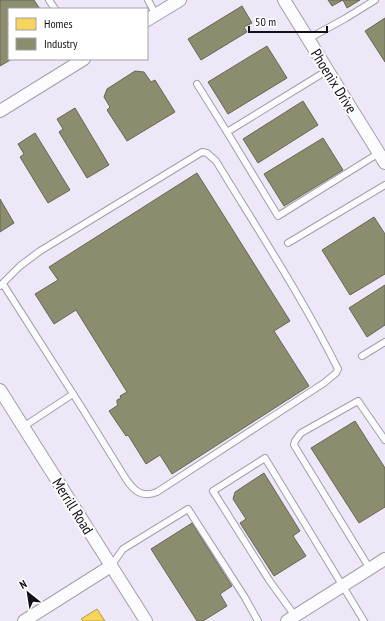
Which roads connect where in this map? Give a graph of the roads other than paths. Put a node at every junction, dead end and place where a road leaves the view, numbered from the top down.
1 (148, 0) edge
2 (180, 0) edge
3 (284, 0) edge
4 (375, 0) edge
5 (151, 17) edge
6 (308, 39) junction
7 (82, 60) edge
8 (328, 70) junction
9 (197, 84) dead end
10 (0, 111) edge
11 (227, 132) junction
12 (382, 158) edge
13 (385, 185) edge
14 (288, 243) dead end
15 (1, 285) edge
16 (385, 342) edge
17 (362, 356) dead end
18 (0, 390) edge
19 (73, 394) junction
20 (23, 427) junction
21 (385, 440) edge
22 (385, 559) edge
23 (111, 566) junction
24 (370, 569) junction
25 (343, 586) junction
26 (291, 618) edge
27 (24, 621) edge
28 (146, 621) edge
29 (258, 621) edge
30 (364, 621) edge

1 - 5 lane
2 - 5 street
3 - 6 street, Phoenix Drive
4 - 6 lane
6 - 8 street, Phoenix Drive
7 - 10 street
8 - 11 lane
8 - 12 street, Phoenix Drive
9 - 11 lane
11 - 12 lane
13 - 14 lane
15 - 19 lane
15 - 19 lane
16 - 17 lane
18 - 20 street, Merrill Road
19 - 20 lane
20 - 23 street, Merrill Road
21 - 24 lane
22 - 24 street
23 - 27 street
23 - 28 street, Merrill Road
23 - 29 lane
24 - 25 street
25 - 26 street
25 - 26 lane
25 - 30 lane

